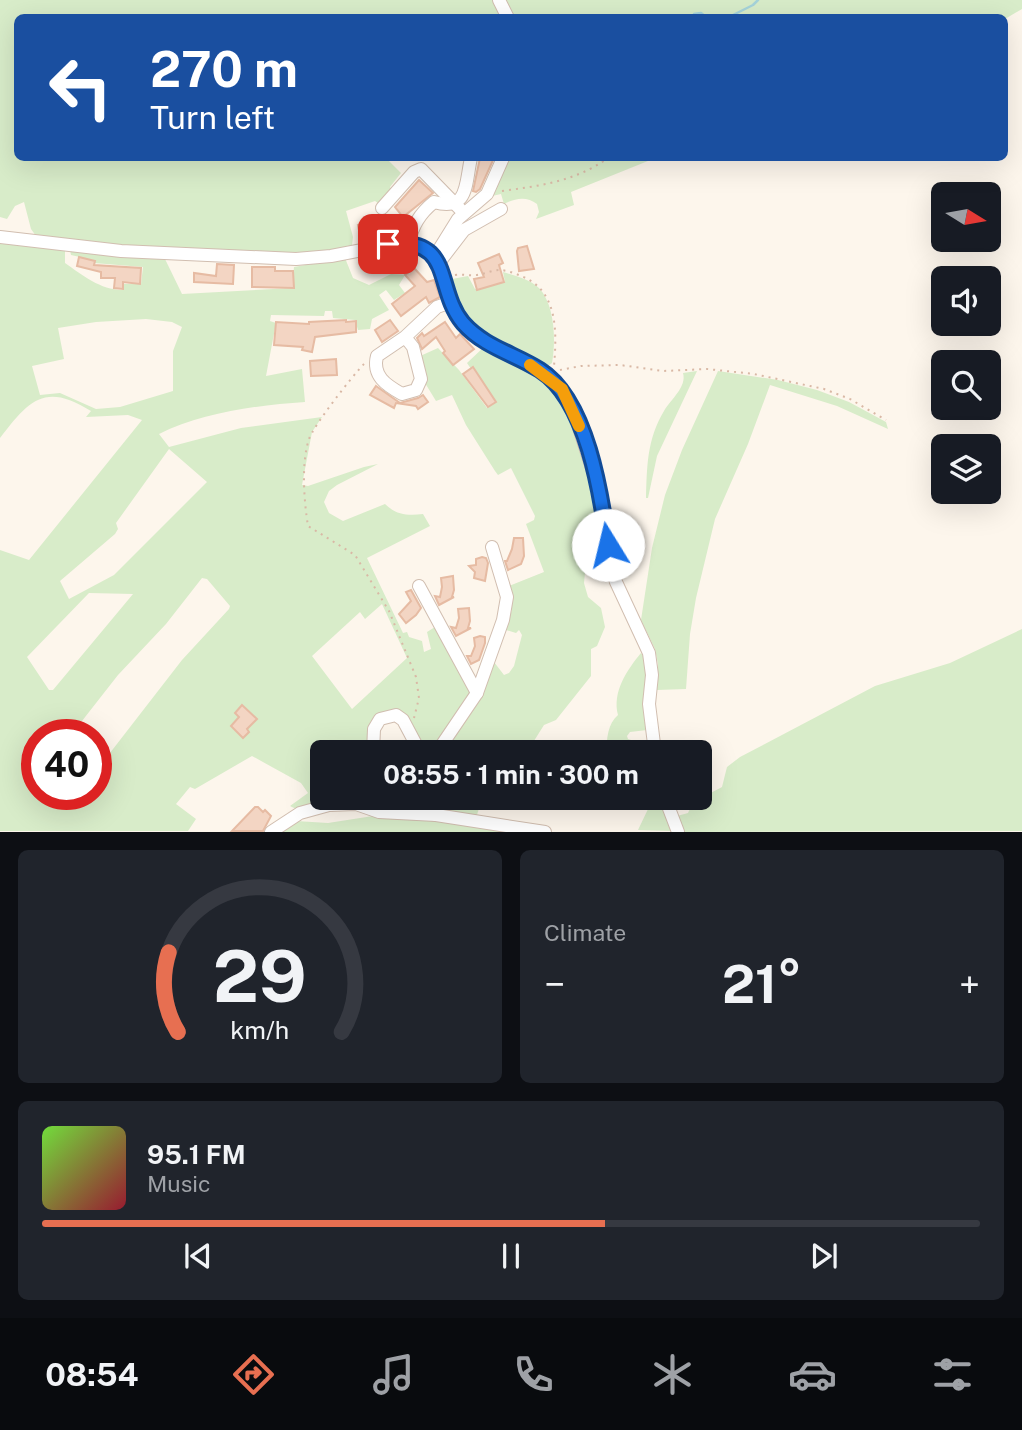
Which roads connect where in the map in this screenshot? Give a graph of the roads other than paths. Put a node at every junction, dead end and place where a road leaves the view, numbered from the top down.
1 (470, 161) edge
2 (502, 161) edge
3 (424, 163) edge
4 (382, 208) dead end
5 (460, 209) junction
6 (501, 209) dead end
7 (0, 237) edge
8 (408, 243) junction
9 (437, 260) junction
10 (451, 302) junction
11 (405, 337) junction
12 (492, 547) dead end
13 (419, 586) dead end
14 (477, 693) junction
15 (374, 740) edge
16 (414, 740) edge
17 (445, 740) edge
18 (654, 740) edge
19 (435, 810) edge
20 (670, 810) edge
21 (436, 815) junction
22 (517, 829) edge
23 (271, 831) edge
24 (545, 831) edge
25 (678, 831) edge

1 - 5 street
2 - 5 street
3 - 4 street
3 - 5 street
5 - 8 street
5 - 9 street
6 - 9 street
7 - 8 street
8 - 9 street
9 - 10 street
10 - 11 street
10 - 18 street
11 - 11 street
12 - 14 street
13 - 14 street
14 - 17 street
15 - 16 street
19 - 21 street
20 - 25 street
21 - 22 street
21 - 23 street
22 - 24 street

